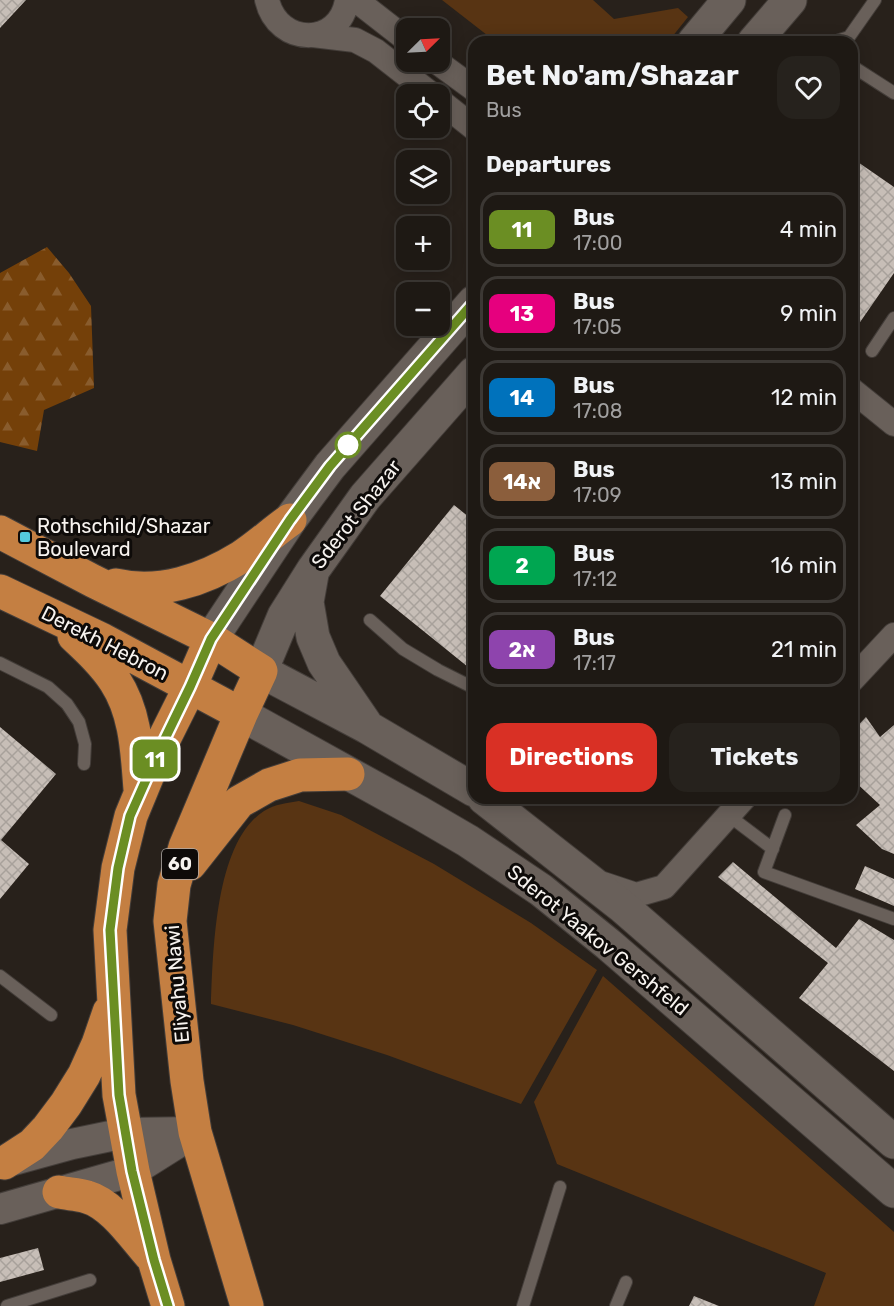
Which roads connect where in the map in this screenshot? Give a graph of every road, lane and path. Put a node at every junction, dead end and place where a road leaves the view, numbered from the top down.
1 (267, 0) edge
2 (347, 0) edge
3 (356, 0) edge
4 (729, 0) edge
5 (790, 0) edge
6 (874, 0) edge
7 (396, 31) edge
8 (313, 34) junction
9 (699, 36) edge
10 (759, 36) edge
11 (850, 36) edge
12 (858, 70) edge
13 (450, 71) edge
14 (418, 84) edge
15 (468, 85) edge
16 (894, 93) edge
17 (450, 109) edge
18 (468, 123) edge
19 (468, 309) edge
20 (894, 318) edge
21 (872, 351) dead end
22 (468, 380) edge
23 (858, 394) edge
24 (892, 417) edge
25 (290, 520) junction
26 (0, 532) edge
27 (313, 570) junction
28 (93, 580) junction
29 (0, 591) edge
30 (56, 618) junction
31 (370, 620) dead end
32 (894, 635) edge
33 (211, 639) junction
34 (0, 663) edge
35 (261, 670) junction
36 (858, 674) edge
37 (468, 685) edge
38 (190, 687) junction
39 (241, 714) junction
40 (368, 727) junction
41 (84, 764) dead end
42 (348, 774) junction
43 (468, 786) edge
44 (140, 794) junction
45 (492, 804) edge
46 (736, 807) edge
47 (785, 815) dead end
48 (773, 849) junction
49 (588, 879) junction
50 (174, 885) junction
51 (894, 919) edge
52 (0, 976) edge
53 (114, 996) junction
54 (51, 1015) dead end
55 (195, 1132) junction
56 (125, 1133) junction
57 (894, 1142) edge
58 (2, 1164) edge
59 (132, 1171) junction
60 (560, 1187) dead end
61 (894, 1191) edge
62 (59, 1192) junction
63 (0, 1209) edge
64 (154, 1260) junction
65 (90, 1280) dead end
66 (626, 1282) dead end
67 (39, 1301) edge
68 (7, 1306) edge
69 (168, 1306) edge
70 (247, 1306) edge
71 (523, 1306) edge
72 (616, 1306) edge

1 - 8 street
2 - 8 street
3 - 7 street
4 - 9 main road
5 - 10 main road
6 - 11 lane
8 - 14 street
12 - 16 lane
13 - 15 street
17 - 18 street
19 - 25 main road
20 - 21 lane
22 - 27 main road, Sderot Shazar
23 - 24 street
25 - 28 highway
25 - 33 main road
26 - 28 highway
27 - 35 main road, Sderot Shazar
27 - 40 main road
28 - 33 highway
29 - 30 highway, Derekh Hebron
30 - 38 highway, Derekh Hebron
30 - 44 highway
31 - 37 lane
32 - 36 street
33 - 35 highway
33 - 38 highway
34 - 41 lane
35 - 39 highway, Eliyahu Nawi / 60
35 - 40 main road
38 - 39 highway, Derekh Hebron
38 - 44 highway
39 - 42 main road, Sderot Yaakov Gershfeld
39 - 50 highway, Eliyahu Nawi / 60
40 - 43 main road
42 - 50 highway
42 - 61 main road, Sderot Yaakov Gershfeld
44 - 53 highway
45 - 49 main road, Sderot Yaakov Gershfeld
46 - 48 lane
46 - 49 street
47 - 48 lane
48 - 51 lane
49 - 57 main road, Sderot Yaakov Gershfeld
50 - 55 highway, Eliyahu Nawi / 60
52 - 54 lane
53 - 56 highway
53 - 58 highway
55 - 56 street
55 - 59 street
55 - 70 highway, Eliyahu Nawi / 60
56 - 58 street
56 - 59 highway
59 - 62 street
59 - 64 highway
60 - 71 lane
62 - 63 street
62 - 64 highway
64 - 69 highway
65 - 67 lane
66 - 72 lane
67 - 68 lane

